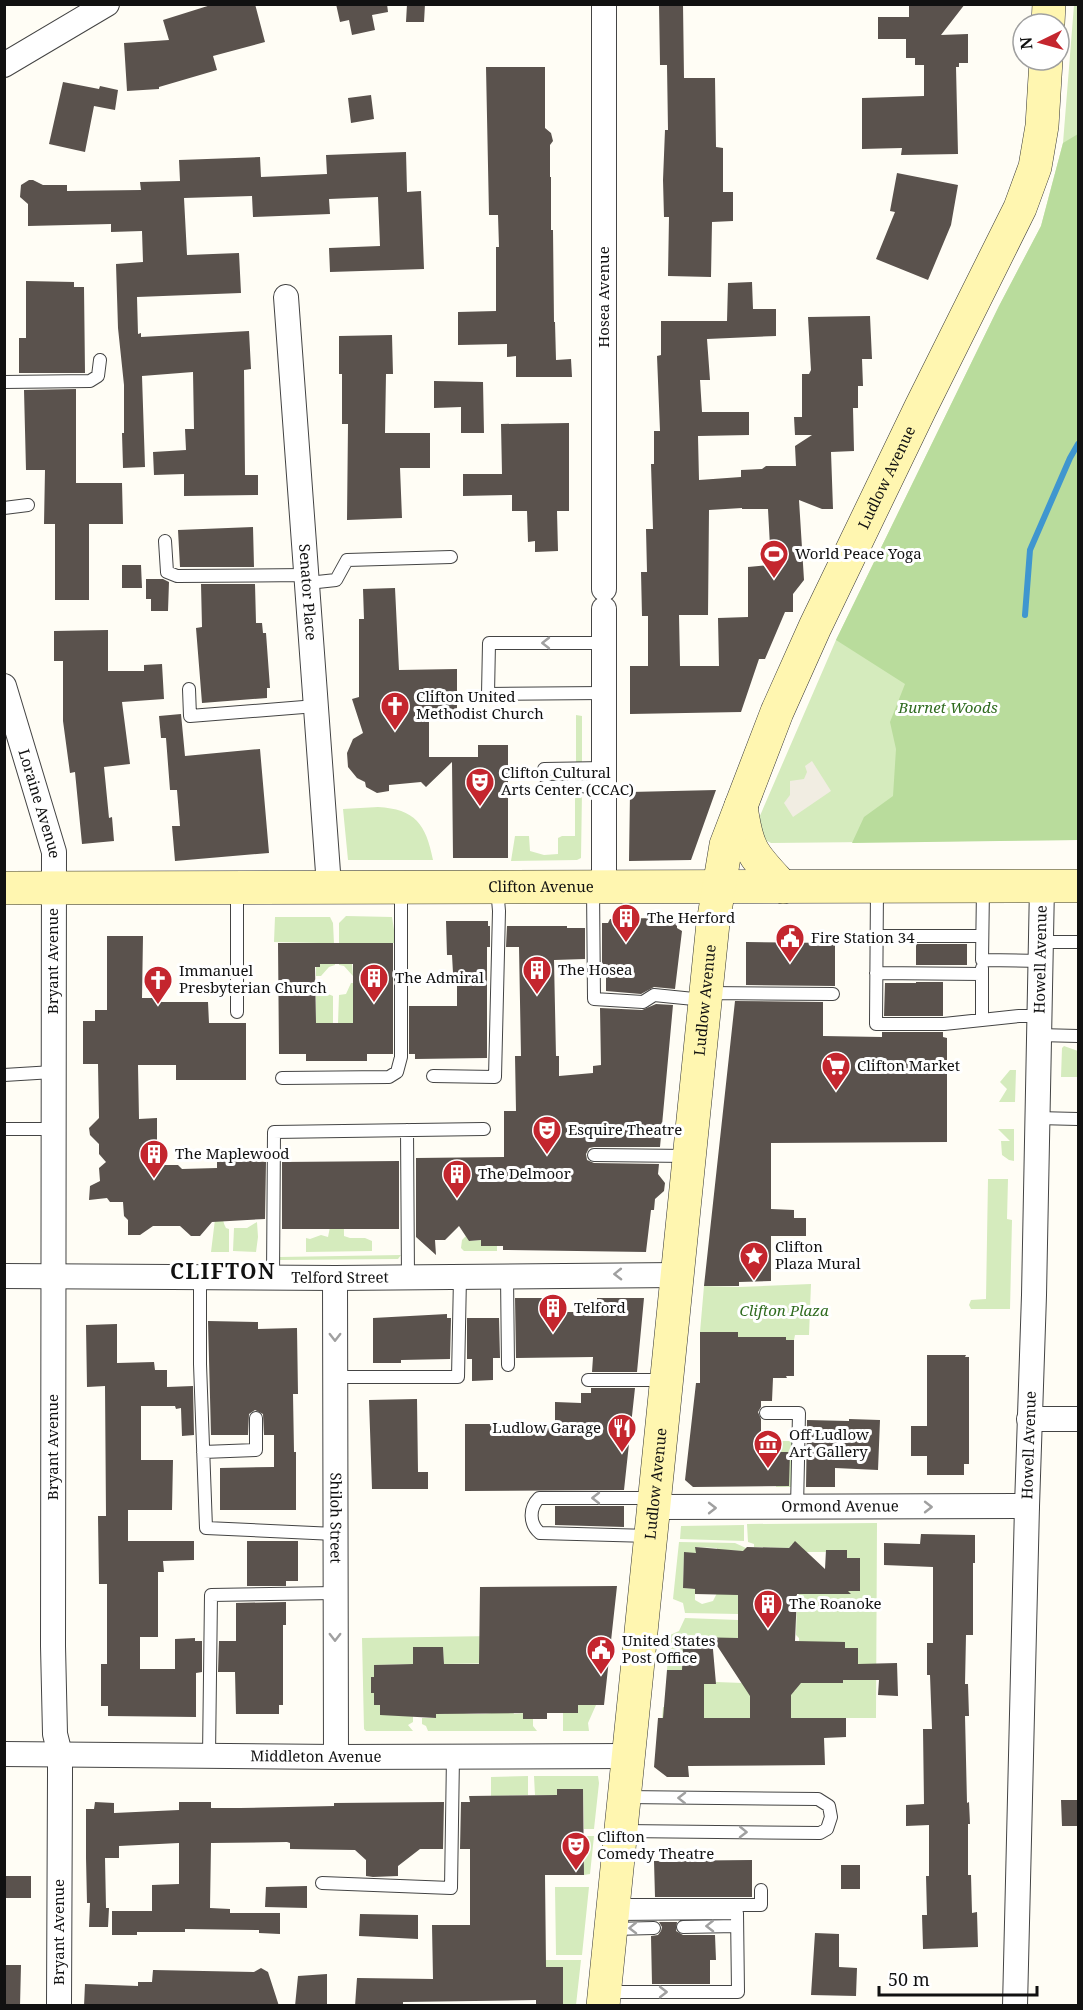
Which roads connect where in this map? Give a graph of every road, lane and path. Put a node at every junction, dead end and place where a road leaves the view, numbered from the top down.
1 (107, 4) edge
2 (604, 4) edge
3 (4, 65) edge
4 (1045, 72) edge
5 (286, 297) dead end
6 (100, 360) dead end
7 (4, 382) edge
8 (28, 505) dead end
9 (4, 508) edge
10 (165, 541) dead end
11 (451, 557) dead end
12 (307, 579) junction
13 (604, 643) junction
14 (4, 686) edge
15 (189, 689) dead end
16 (604, 693) junction
17 (316, 706) junction
18 (544, 769) dead end
19 (604, 777) junction
20 (544, 787) dead end
21 (741, 806) junction
22 (329, 886) junction
23 (877, 886) junction
24 (1042, 886) junction
25 (1078, 886) edge
26 (54, 887) junction
27 (237, 887) junction
28 (402, 887) junction
29 (497, 887) junction
30 (599, 887) junction
31 (718, 887) junction
32 (783, 887) junction
33 (983, 887) junction
34 (4, 888) edge
35 (877, 936) junction
36 (982, 936) junction
37 (1078, 942) edge
38 (1041, 951) junction
39 (982, 960) junction
40 (876, 973) junction
41 (982, 974) junction
42 (833, 994) dead end
43 (705, 996) junction
44 (237, 1012) dead end
45 (982, 1020) junction
46 (1039, 1025) junction
47 (1078, 1036) edge
48 (53, 1072) junction
49 (4, 1075) edge
50 (433, 1077) dead end
51 (282, 1078) dead end
52 (1037, 1118) junction
53 (1078, 1119) edge
54 (53, 1129) junction
55 (484, 1129) dead end
56 (4, 1130) edge
57 (407, 1130) junction
58 (594, 1155) dead end
59 (690, 1156) junction
60 (677, 1275) junction
61 (4, 1276) edge
62 (53, 1276) junction
63 (507, 1276) junction
64 (200, 1277) junction
65 (273, 1277) junction
66 (408, 1277) junction
67 (460, 1277) junction
68 (335, 1278) junction
69 (507, 1365) dead end
70 (335, 1377) junction
71 (588, 1380) dead end
72 (667, 1380) junction
73 (766, 1413) dead end
74 (256, 1418) dead end
75 (1029, 1419) junction
76 (1078, 1419) edge
77 (203, 1452) junction
78 (1027, 1506) junction
79 (797, 1508) junction
80 (653, 1513) junction
81 (335, 1534) junction
82 (335, 1593) junction
83 (4, 1754) edge
84 (60, 1754) junction
85 (210, 1756) junction
86 (453, 1756) junction
87 (628, 1756) junction
88 (336, 1757) junction
89 (625, 1797) junction
90 (622, 1831) junction
91 (322, 1883) dead end
92 (761, 1890) dead end
93 (613, 1916) junction
94 (737, 1926) junction
95 (683, 1927) dead end
96 (654, 1928) dead end
97 (604, 1999) edge
98 (59, 2006) edge
99 (1015, 2006) edge

1 - 3 street
2 - 13 street, Hosea Avenue
4 - 21 main road, Ludlow Avenue
5 - 12 street, Senator Place
6 - 7 lane
8 - 9 lane
10 - 12 lane
11 - 12 lane
12 - 17 street, Senator Place
13 - 16 street, Hosea Avenue
13 -> 16 lane
14 - 26 street, Loraine Avenue
15 - 17 lane
16 - 19 street, Hosea Avenue
17 - 22 street, Senator Place
18 - 19 lane
19 - 20 lane
19 - 30 street, Hosea Avenue
21 - 31 main road, Ludlow Avenue
21 - 32 main road
22 - 27 main road, Clifton Avenue
22 - 28 main road, Clifton Avenue
23 - 32 main road, Clifton Avenue
23 - 33 main road, Clifton Avenue
23 - 35 lane
24 - 25 main road, Clifton Avenue
24 - 33 main road, Clifton Avenue
24 - 38 street, Howell Avenue
26 - 27 main road, Clifton Avenue
26 - 34 main road, Clifton Avenue
26 - 48 street, Bryant Avenue
27 - 44 lane
28 - 29 main road, Clifton Avenue
28 - 51 lane
29 - 30 main road, Clifton Avenue
29 - 50 lane
30 - 31 main road, Clifton Avenue
30 - 43 lane
31 - 32 main road, Clifton Avenue
31 - 43 main road, Ludlow Avenue
33 - 36 lane
35 - 36 lane
35 - 40 lane
36 - 39 lane
37 - 38 lane
38 - 39 lane
38 - 46 street, Howell Avenue
39 - 41 lane
40 - 41 lane
40 - 45 lane
41 - 45 lane
42 - 43 lane
43 - 59 main road, Ludlow Avenue
45 - 46 lane
46 - 47 lane
46 - 52 street, Howell Avenue
48 - 49 lane
48 - 54 street, Bryant Avenue
52 - 53 lane
52 - 75 street, Howell Avenue
54 - 56 lane
54 - 62 street, Bryant Avenue
55 - 57 lane
57 - 65 lane
57 - 66 lane
58 - 59 lane
59 - 60 main road, Ludlow Avenue
60 -> 63 street, Telford Street
60 - 72 main road, Ludlow Avenue
61 - 62 street, Telford Street
62 - 64 street, Telford Street
62 - 84 street, Bryant Avenue
63 - 67 street, Telford Street
63 - 69 lane
64 - 65 street, Telford Street
64 - 77 lane
65 - 68 street, Telford Street
66 - 67 street, Telford Street
66 - 68 street, Telford Street
67 - 70 lane
68 -> 70 street, Shiloh Street
70 - 81 street, Shiloh Street
71 - 72 lane
72 - 80 main road, Ludlow Avenue
73 - 79 lane
74 - 77 lane
75 - 76 street
75 - 78 street, Howell Avenue
77 - 81 lane
79 -> 78 street, Ormond Avenue
78 - 99 street, Howell Avenue
80 -> 79 street, Ormond Avenue
80 -> 80 lane
80 - 87 main road, Ludlow Avenue
81 - 82 street, Shiloh Street
82 - 85 lane
82 -> 88 street, Shiloh Street
83 - 84 street, Middleton Avenue
84 - 85 street, Middleton Avenue
84 - 98 street, Bryant Avenue
85 - 88 street, Middleton Avenue
86 - 87 street, Middleton Avenue
86 - 88 street, Middleton Avenue
86 - 91 lane
87 - 89 main road, Ludlow Avenue
89 - 90 main road, Ludlow Avenue
90 -> 89 lane
90 - 93 main road, Ludlow Avenue
92 - 93 lane
93 - 94 lane
96 -> 93 lane
93 - 97 main road, Ludlow Avenue
94 -> 95 lane
97 -> 94 lane

